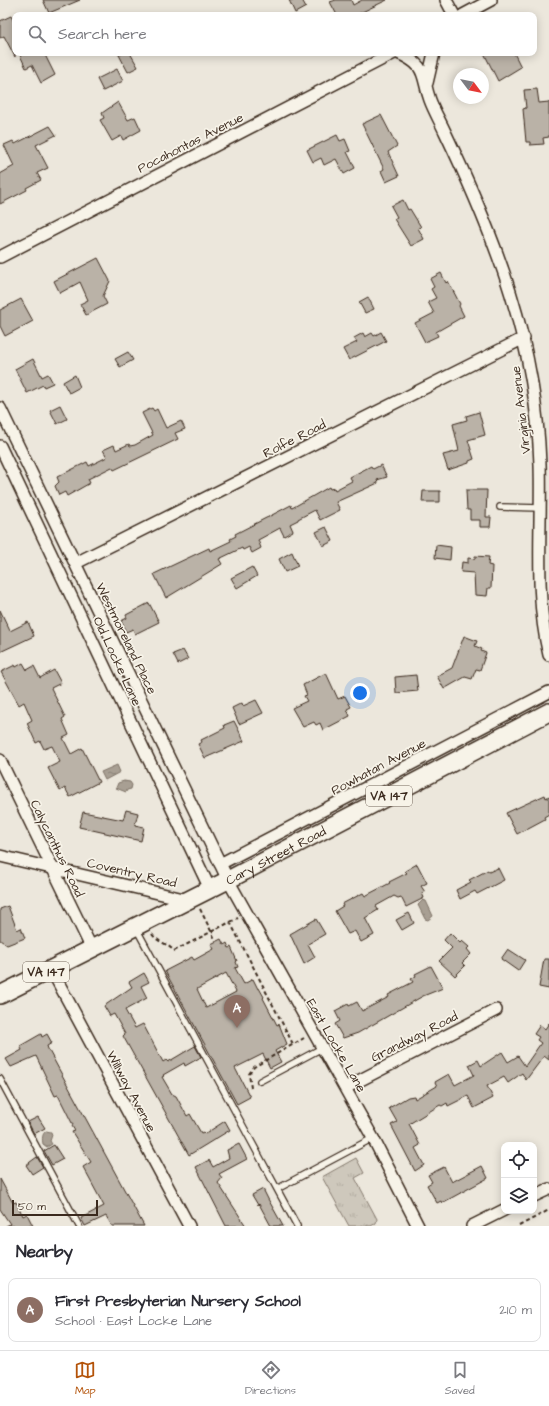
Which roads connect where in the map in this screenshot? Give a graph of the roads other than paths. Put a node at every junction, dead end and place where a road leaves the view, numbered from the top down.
1 (446, 0) edge
2 (491, 0) edge
3 (452, 12) edge
4 (469, 12) edge
5 (388, 56) edge
6 (403, 56) edge
7 (433, 56) edge
8 (427, 84) junction
9 (0, 257) edge
10 (524, 338) junction
11 (0, 408) edge
12 (0, 446) edge
13 (500, 507) dead end
14 (540, 508) junction
15 (76, 563) junction
16 (549, 655) edge
17 (549, 692) edge
18 (547, 717) edge
19 (0, 760) edge
20 (0, 856) edge
21 (220, 864) junction
22 (52, 868) junction
23 (228, 880) junction
24 (210, 889) junction
25 (194, 905) junction
26 (136, 926) junction
27 (92, 949) junction
28 (52, 969) junction
29 (0, 995) edge
30 (496, 1010) dead end
31 (322, 1048) junction
32 (0, 1079) edge
33 (260, 1081) dead end
34 (345, 1088) junction
35 (374, 1138) junction
36 (549, 1188) edge
37 (278, 1189) junction
38 (537, 1194) edge
39 (501, 1212) edge
40 (79, 1226) edge
41 (189, 1226) edge
42 (297, 1226) edge
43 (418, 1226) edge
44 (472, 1226) edge

1 - 3 street
2 - 4 street
5 - 9 street, Pocahontas Avenue
6 - 8 street, Virginia Avenue
7 - 8 street, Virginia Avenue
8 - 10 street, Virginia Avenue
10 - 14 street, Virginia Avenue
10 - 15 street, Rolfe Road
11 - 15 street, Westmoreland Place
12 - 24 street, Old Locke Lane
13 - 14 lane
14 - 16 street, Virginia Avenue
15 - 21 street, Westmoreland Place
17 - 21 street, Powhatan Avenue
18 - 23 main road, Cary Street Road / VA 147
19 - 22 street, Calycanthus Road
20 - 22 street, Coventry Road
21 - 23 street, Westmoreland Place
22 - 25 street, Coventry Road
22 - 27 street, Calycanthus Road
23 - 24 main road, Cary Street Road / VA 147
23 - 31 street, East Locke Lane
24 - 25 main road, Cary Street Road / VA 147
25 - 26 main road, Cary Street Road / VA 147
26 - 27 main road, Cary Street Road / VA 147
26 - 37 lane
27 - 28 main road, Cary Street Road / VA 147
28 - 29 main road, Cary Street Road / VA 147
28 - 41 street, Willway Avenue
30 - 34 street, Grandway Road
31 - 33 lane
31 - 34 street, East Locke Lane
32 - 40 lane
34 - 35 street, East Locke Lane
35 - 37 lane
35 - 43 street, East Locke Lane
36 - 38 street
37 - 42 lane
39 - 44 street

